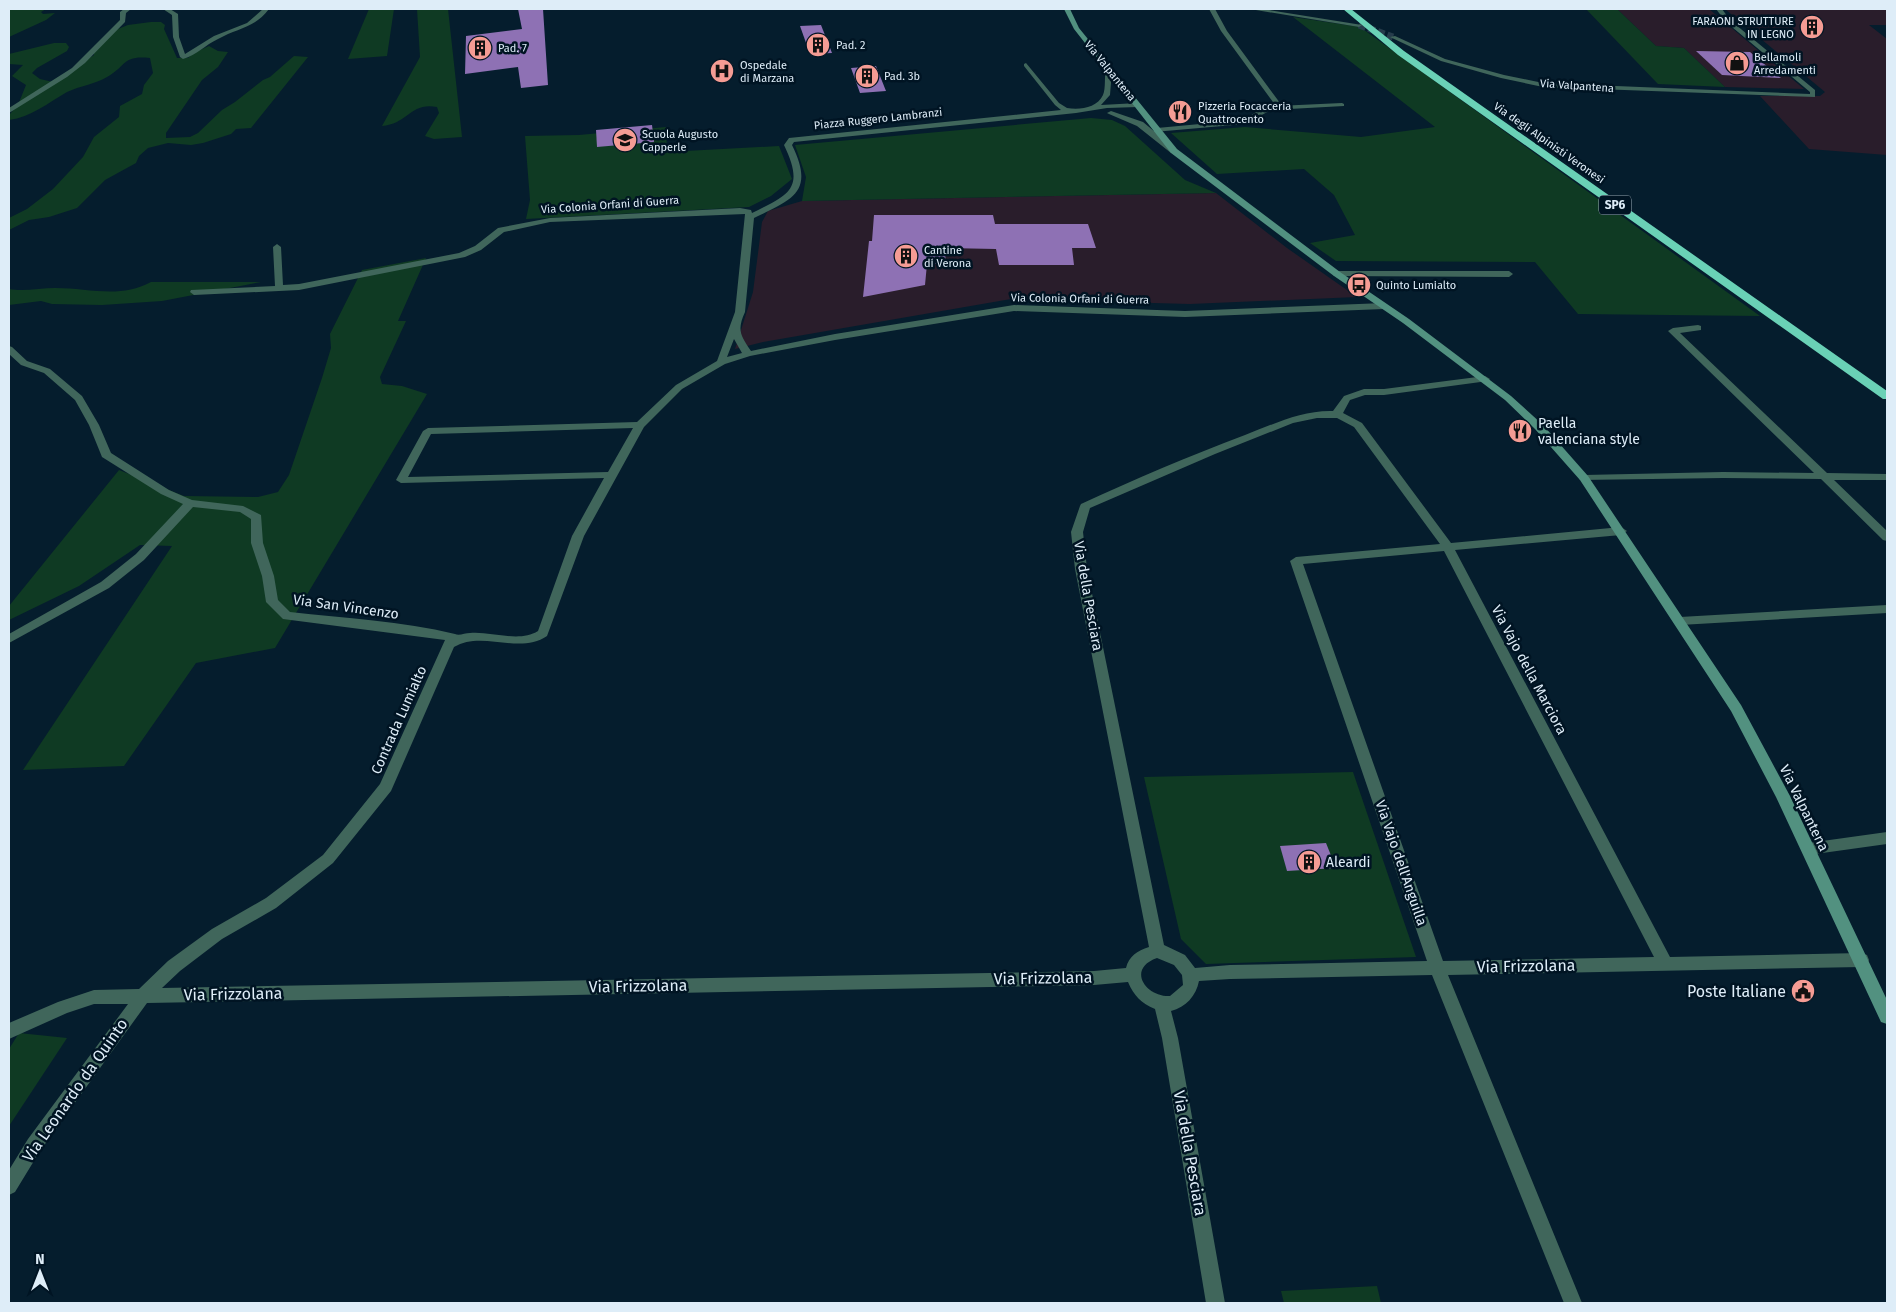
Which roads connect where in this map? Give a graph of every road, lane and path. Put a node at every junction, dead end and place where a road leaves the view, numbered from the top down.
1 (128, 9) edge
2 (166, 9) edge
3 (266, 9) edge
4 (1067, 9) edge
5 (1212, 9) edge
6 (1253, 9) edge
7 (1347, 9) edge
8 (1719, 9) edge
9 (1359, 25) tunnel mouth
10 (1393, 37) tunnel mouth
11 (1026, 65) dead end
12 (1109, 70) junction
13 (1342, 105) dead end
14 (1139, 107) junction
15 (1092, 108) junction
16 (1272, 108) junction
17 (9, 111) edge
18 (1076, 112) junction
19 (1111, 112) junction
20 (1157, 130) junction
21 (1174, 151) junction
22 (750, 217) junction
23 (277, 247) dead end
24 (1337, 274) junction
25 (1509, 274) dead end
26 (279, 289) junction
27 (194, 292) dead end
28 (1384, 306) junction
29 (735, 325) junction
30 (1698, 328) dead end
31 (9, 349) edge
32 (748, 354) junction
33 (722, 362) junction
34 (1486, 380) junction
35 (1887, 396) edge
36 (1337, 414) junction
37 (640, 426) junction
38 (611, 475) junction
39 (1822, 477) junction
40 (1584, 478) junction
41 (1887, 478) edge
42 (190, 503) junction
43 (1620, 532) junction
44 (1887, 537) edge
45 (1448, 547) junction
46 (1887, 609) edge
47 (1680, 621) junction
48 (9, 639) edge
49 (455, 640) junction
50 (1887, 838) edge
51 (1808, 849) junction
52 (1157, 951) junction
53 (1861, 960) junction
54 (1665, 963) junction
55 (1437, 968) junction
56 (1132, 975) junction
57 (1191, 975) junction
58 (144, 996) junction
59 (1162, 1003) junction
60 (1887, 1017) edge
61 (9, 1031) edge
62 (9, 1186) edge
63 (1216, 1303) edge
64 (1573, 1303) edge

1 - 17 street
2 - 3 street
4 - 12 street, Via Valpantena
5 - 16 street
6 - 9 street
7 - 35 highway, Via degli Alpinisti Veronesi / SP6
8 - 10 street, Via Valpantena
11 - 18 street, Piazza Ruggero Lambranzi
12 - 14 street, Via Valpantena
12 - 15 street
13 - 16 street
14 - 15 street, Piazza Ruggero Lambranzi
14 - 19 street, Piazza Ruggero Lambranzi
14 - 20 street, Via Valpantena
15 - 18 street, Piazza Ruggero Lambranzi
16 - 20 street
18 - 19 street, Piazza Ruggero Lambranzi
18 - 22 street, Piazza Ruggero Lambranzi
19 - 21 street, Piazza Ruggero Lambranzi
20 - 21 street, Via Valpantena
21 - 24 street, Via Valpantena
22 - 26 street, Via Colonia Orfani di Guerra
22 - 29 street
23 - 26 street
24 - 25 street
24 - 28 street, Via Valpantena
26 - 27 street, Via Colonia Orfani di Guerra
28 - 32 street, Via Colonia Orfani di Guerra
28 - 34 street, Via Valpantena
29 - 32 street
29 - 33 street
30 - 39 street
31 - 42 street, Via San Vincenzo
32 - 33 street, Via Colonia Orfani di Guerra
33 - 37 street
34 - 36 street
34 - 40 street, Via Valpantena
36 - 45 street, Via Vajo della Marciora
36 - 52 street, Via della Pesciara
37 - 38 street
37 - 38 street
38 - 49 street
39 - 40 street
39 - 41 street
39 - 44 street
40 - 43 street, Via Valpantena
42 - 48 street
42 - 49 street, Via San Vincenzo
43 - 45 street
43 - 47 street, Via Valpantena
45 - 54 street, Via Vajo della Marciora
45 - 55 street, Via Vajo dell'Anguilla
46 - 47 street
47 - 51 street, Via Valpantena
49 - 58 street, Contrada Lumialto
50 - 51 street
51 - 53 street, Via Valpantena
52 - 56 street
52 - 57 street
53 - 54 street, Via Frizzolana
53 - 60 street, Via Valpantena
54 - 55 street, Via Frizzolana
55 - 57 street, Via Frizzolana
55 - 64 street, Via Vajo dell'Anguilla
56 - 58 street, Via Frizzolana
56 - 59 street
57 - 59 street
58 - 61 street, Via Frizzolana
58 - 62 street, Via Leonardo da Quinto
59 - 63 street, Via della Pesciara

